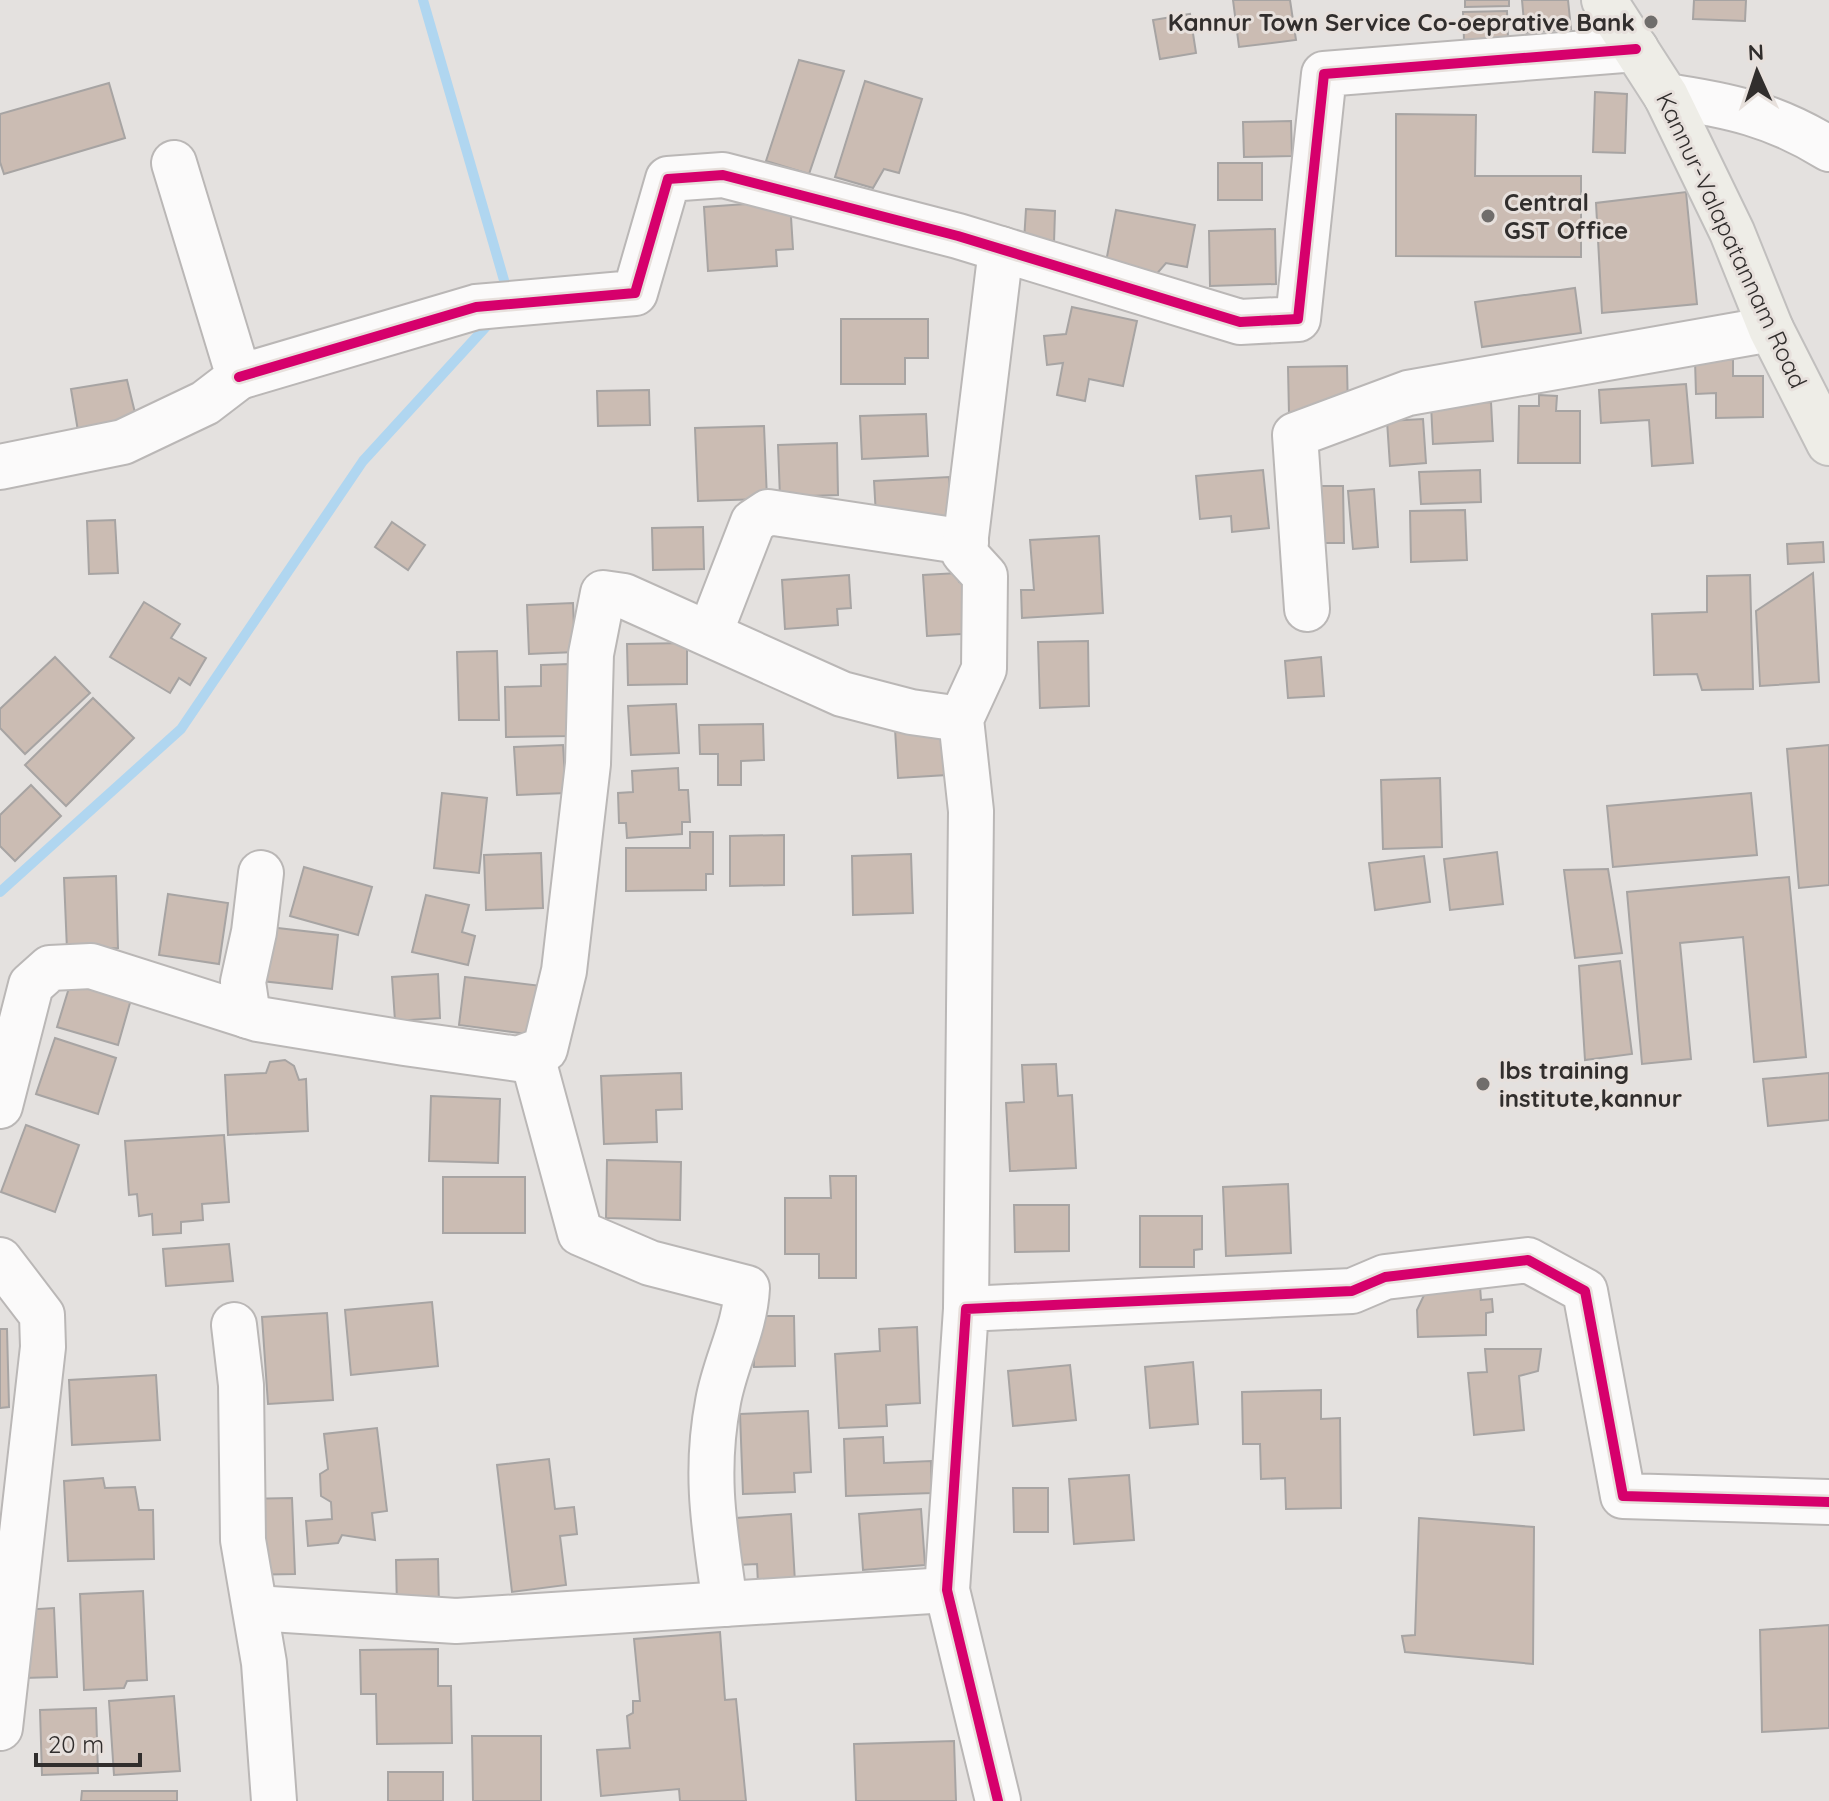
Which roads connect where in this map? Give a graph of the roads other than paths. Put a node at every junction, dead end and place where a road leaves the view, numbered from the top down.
1 (1604, 0) edge
2 (1636, 49) junction
3 (1666, 96) junction
4 (1829, 149) edge
5 (174, 163) dead end
6 (1001, 249) junction
7 (1771, 329) junction
8 (239, 377) junction
9 (1829, 443) edge
10 (0, 467) edge
11 (966, 542) junction
12 (1307, 609) dead end
13 (710, 633) junction
14 (961, 719) junction
15 (261, 873) dead end
16 (248, 1016) junction
17 (532, 1056) junction
18 (0, 1106) edge
19 (0, 1260) edge
20 (966, 1309) junction
21 (234, 1325) dead end
22 (1829, 1502) edge
23 (947, 1590) junction
24 (725, 1604) junction
25 (255, 1608) junction
26 (0, 1728) edge
27 (274, 1801) edge
28 (998, 1801) edge

1 - 2 main road, Kannur-Valapatannam Road
2 - 3 main road, Kannur-Valapatannam Road
2 - 6 street
3 - 4 street
3 - 7 main road, Kannur-Valapatannam Road
5 - 8 street
6 - 8 street
6 - 11 street
7 - 9 main road, Kannur-Valapatannam Road
7 - 12 street
8 - 10 street
11 - 13 street
11 - 14 street
13 - 14 street
13 - 17 street
14 - 20 street
15 - 16 street
16 - 17 street
16 - 18 street
17 - 24 street
19 - 26 street
20 - 22 street
20 - 23 street
21 - 25 street
23 - 24 street
23 - 28 street
24 - 25 street
25 - 27 street

